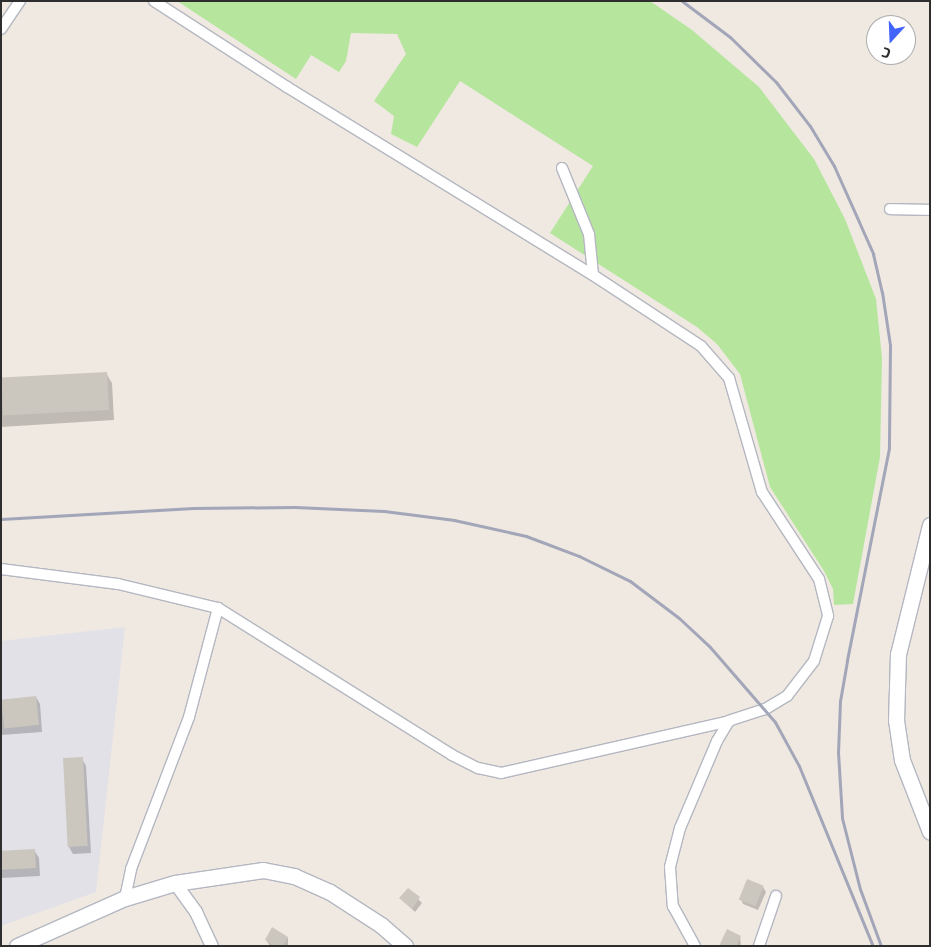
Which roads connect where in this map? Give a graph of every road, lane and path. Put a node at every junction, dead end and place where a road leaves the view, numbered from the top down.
1 (20, 1) edge
2 (154, 1) edge
3 (1, 29) edge
4 (562, 168) dead end
5 (890, 209) dead end
6 (930, 210) edge
7 (594, 275) junction
8 (930, 525) edge
9 (1, 569) edge
10 (218, 608) junction
11 (729, 721) junction
12 (930, 832) edge
13 (175, 883) junction
14 (776, 896) dead end
15 (125, 898) junction
16 (17, 946) edge
17 (212, 946) edge
18 (405, 946) edge
19 (694, 946) edge
20 (759, 946) edge

1 - 3 street
2 - 7 street
4 - 7 street
5 - 6 street
7 - 11 street
8 - 12 main road
9 - 10 street
10 - 11 street
10 - 15 street
11 - 19 street
13 - 15 main road
13 - 17 street
13 - 18 main road
14 - 20 street
15 - 16 main road

